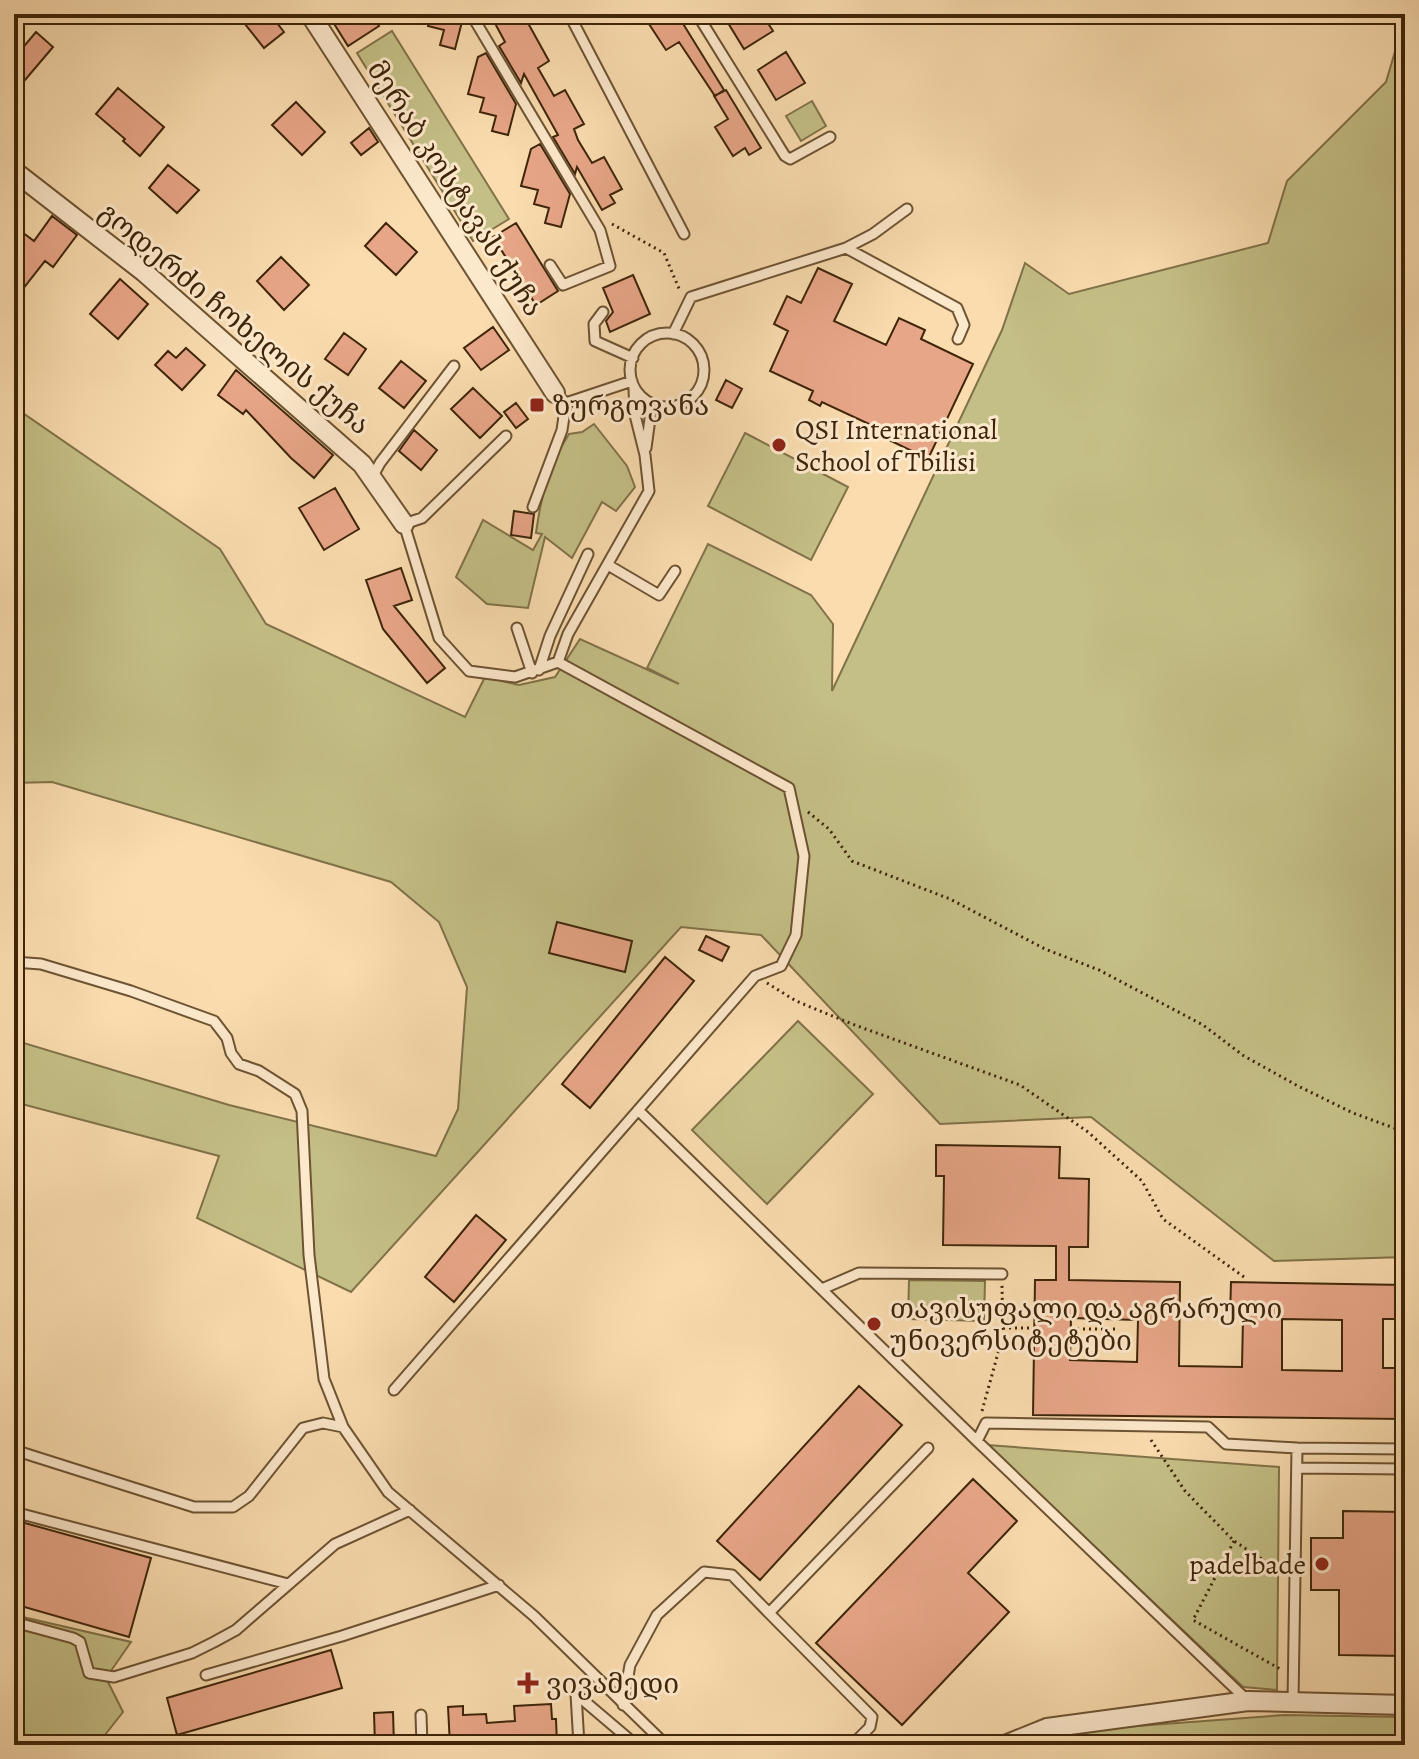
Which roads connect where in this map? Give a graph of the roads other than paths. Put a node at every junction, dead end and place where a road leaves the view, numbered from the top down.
1 (310, 14) edge
2 (471, 14) edge
3 (569, 14) edge
4 (697, 14) edge
5 (830, 137) dead end
6 (14, 171) edge
7 (907, 209) dead end
8 (684, 234) dead end
9 (846, 248) junction
10 (550, 265) dead end
11 (603, 312) dead end
12 (673, 334) junction
13 (958, 339) dead end
14 (633, 358) junction
15 (454, 366) dead end
16 (633, 384) junction
17 (560, 398) junction
18 (652, 404) junction
19 (506, 436) dead end
20 (645, 455) junction
21 (372, 478) junction
22 (533, 507) dead end
23 (404, 524) junction
24 (588, 554) dead end
25 (608, 565) junction
26 (675, 571) dead end
27 (517, 628) dead end
28 (558, 662) junction
29 (536, 672) junction
30 (14, 962) edge
31 (638, 1110) junction
32 (1002, 1274) road end
33 (822, 1289) junction
34 (394, 1390) dead end
35 (343, 1427) junction
36 (977, 1441) junction
37 (928, 1448) dead end
38 (1297, 1448) junction
39 (1323, 1448) junction
40 (1405, 1449) edge
41 (14, 1450) edge
42 (1297, 1468) junction
43 (1323, 1469) junction
44 (1405, 1469) edge
45 (410, 1510) junction
46 (14, 1512) edge
47 (288, 1584) junction
48 (499, 1585) junction
49 (769, 1613) junction
50 (14, 1622) edge
51 (206, 1675) dead end
52 (1248, 1701) junction
53 (1293, 1702) junction
54 (623, 1705) junction
55 (1405, 1705) edge
56 (421, 1715) dead end
57 (422, 1745) edge
58 (579, 1745) edge
59 (636, 1745) edge
60 (666, 1745) edge
61 (852, 1745) edge
62 (1005, 1745) edge

1 - 17 street, მერაბ კოსტავას ქუჩა
2 - 10 lane
3 - 8 lane
4 - 5 lane
6 - 21 street, გოდერძი ჩოხელის ქუჩა
7 - 9 lane
9 - 12 lane
9 - 13 lane
11 - 14 lane
12 - 14 lane
12 - 18 lane
14 - 16 lane
15 - 21 lane
16 - 17 lane
16 - 18 lane
16 - 20 lane
17 - 22 lane
18 - 20 lane
19 - 23 lane
20 - 25 lane
21 - 23 street, გოდერძი ჩოხელის ქუჩა
23 - 29 lane
24 - 29 lane
25 - 26 lane
25 - 28 lane
27 - 29 lane
28 - 29 lane
28 - 31 lane
30 - 35 lane
31 - 33 lane
31 - 34 lane
32 - 33 lane
33 - 36 lane
35 - 41 lane
35 - 45 lane
36 - 38 lane
36 - 52 lane
37 - 49 lane
38 - 39 lane
38 - 42 lane
39 - 40 lane
39 - 43 lane
42 - 43 lane
42 - 53 lane
43 - 44 lane
45 - 47 lane
45 - 48 lane
46 - 47 lane
47 - 50 lane
48 - 51 lane
48 - 54 lane
49 - 54 lane
49 - 61 lane
52 - 53 street
52 - 62 street
53 - 55 street
54 - 60 lane
56 - 57 lane
58 - 59 lane

